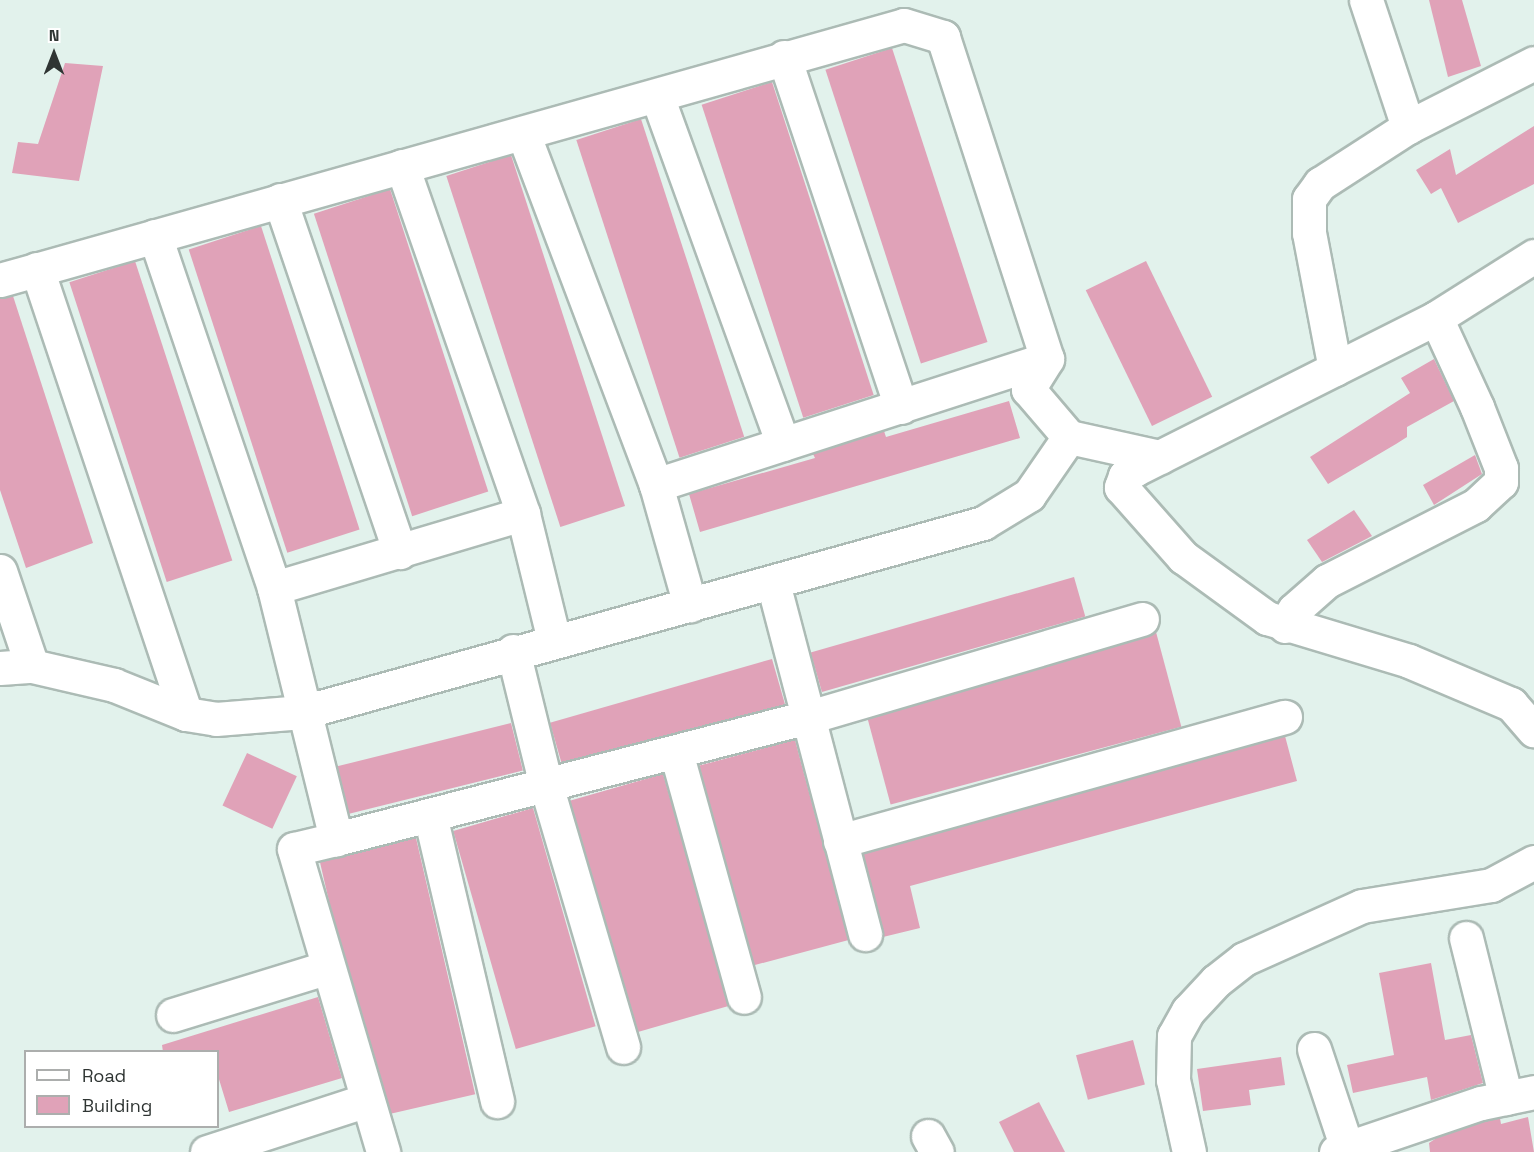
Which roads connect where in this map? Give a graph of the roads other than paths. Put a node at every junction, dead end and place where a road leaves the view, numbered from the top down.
1 (1366, 0) edge
2 (784, 57) junction
3 (1534, 63) edge
4 (657, 96) junction
5 (1407, 127) junction
6 (523, 133) junction
7 (402, 166) junction
8 (279, 200) junction
9 (155, 236) junction
10 (1534, 256) edge
11 (37, 269) junction
12 (0, 280) edge
13 (1436, 318) junction
14 (1047, 359) junction
15 (1335, 369) junction
16 (901, 407) junction
17 (1069, 436) junction
18 (783, 444) junction
19 (1160, 457) junction
20 (656, 485) junction
21 (523, 514) junction
22 (400, 552) junction
23 (0, 571) edge
24 (773, 584) junction
25 (274, 588) junction
26 (690, 605) junction
27 (1142, 619) dead end
28 (1285, 626) junction
29 (554, 640) junction
30 (513, 651) junction
31 (32, 666) junction
32 (0, 668) edge
33 (303, 712) junction
34 (186, 714) junction
35 (809, 717) junction
36 (1285, 717) dead end
37 (1534, 730) edge
38 (676, 752) junction
39 (546, 785) junction
40 (430, 815) junction
41 (336, 839) junction
42 (840, 841) junction
43 (1534, 862) edge
44 (865, 934) dead end
45 (1466, 938) dead end
46 (326, 968) junction
47 (744, 997) dead end
48 (173, 1015) dead end
49 (623, 1047) dead end
50 (1314, 1049) dead end
51 (1520, 1095) edge
52 (367, 1100) junction
53 (497, 1101) dead end
54 (1342, 1150) edge
55 (207, 1152) edge
56 (383, 1152) edge
57 (1189, 1152) edge

1 - 5 street
2 - 4 street
2 - 14 street
2 - 16 street
3 - 5 street
4 - 6 street
4 - 18 street
5 - 15 street
6 - 7 street
6 - 20 street
7 - 8 street
7 - 21 street
8 - 9 street
8 - 22 street
9 - 11 street
9 - 25 street
10 - 13 street
11 - 12 street
11 - 34 street
13 - 15 street
13 - 28 street
14 - 16 street
14 - 17 street
15 - 19 street
16 - 18 street
17 - 19 street
17 - 24 street
18 - 20 street
19 - 28 street
20 - 26 street
21 - 22 street
21 - 29 street
22 - 25 street
23 - 31 street
24 - 26 street
24 - 35 street
25 - 33 street
26 - 29 street
27 - 35 street
28 - 37 street
29 - 30 street
30 - 33 street
30 - 39 street
31 - 32 street
31 - 34 street
33 - 34 street
33 - 41 street
35 - 38 street
35 - 42 street
36 - 42 street
38 - 39 street
38 - 47 street
39 - 40 street
39 - 49 street
40 - 41 street
40 - 53 street
41 - 46 street
42 - 44 street
43 - 57 street
45 - 51 street
46 - 48 street
46 - 52 street
50 - 54 street
51 - 54 street
52 - 55 street
52 - 56 street

